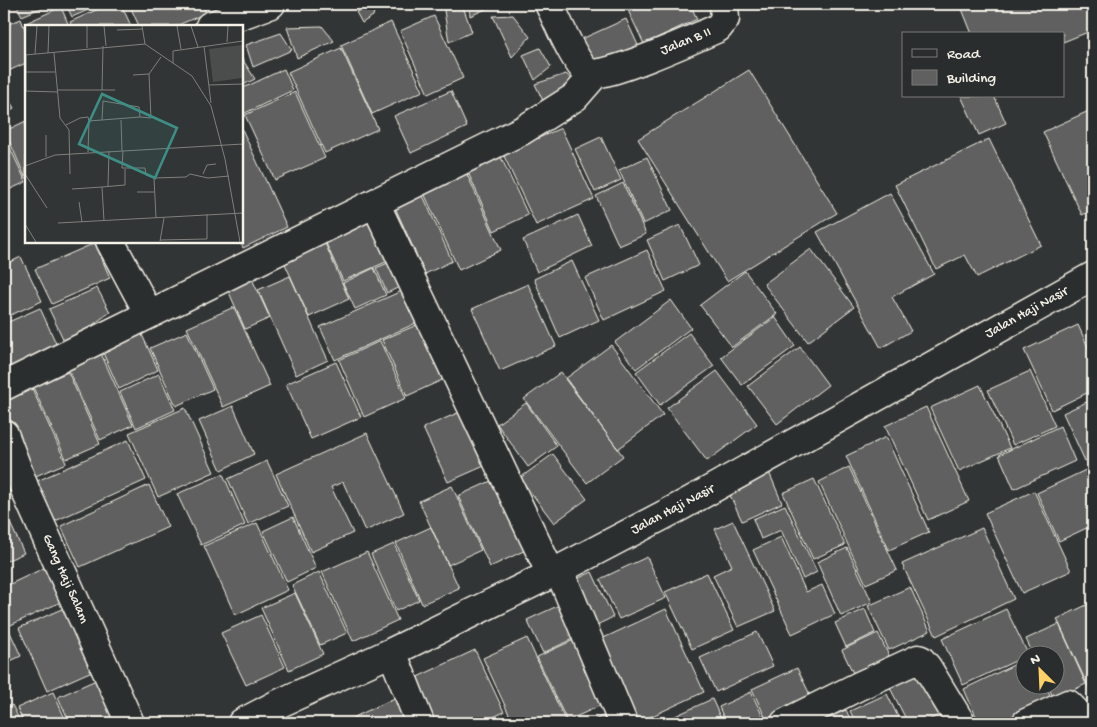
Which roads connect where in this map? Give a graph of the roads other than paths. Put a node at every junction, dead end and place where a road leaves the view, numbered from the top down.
1 (271, 4) edge
2 (549, 4) edge
3 (724, 4) edge
4 (213, 25) edge
5 (595, 74) junction
6 (375, 204) junction
7 (111, 242) edge
8 (1093, 276) edge
9 (149, 314) junction
10 (4, 386) edge
11 (4, 434) edge
12 (555, 572) junction
13 (392, 652) junction
14 (130, 723) edge
15 (242, 723) edge
16 (420, 723) edge
17 (623, 723) edge
18 (785, 723) edge
19 (960, 723) edge
20 (1026, 723) edge
21 (1082, 723) edge

1 - 4 street
2 - 5 street
3 - 5 street, Jalan B II
5 - 6 street
6 - 9 street
6 - 12 street
7 - 9 street
8 - 12 street, Jalan Haji Nasir
9 - 10 street
11 - 14 street, Gang Haji Salam
12 - 13 street, Jalan Haji Nasir
12 - 17 street
13 - 15 street, Jalan Haji Nasir
13 - 16 street
18 - 19 street
20 - 21 street

